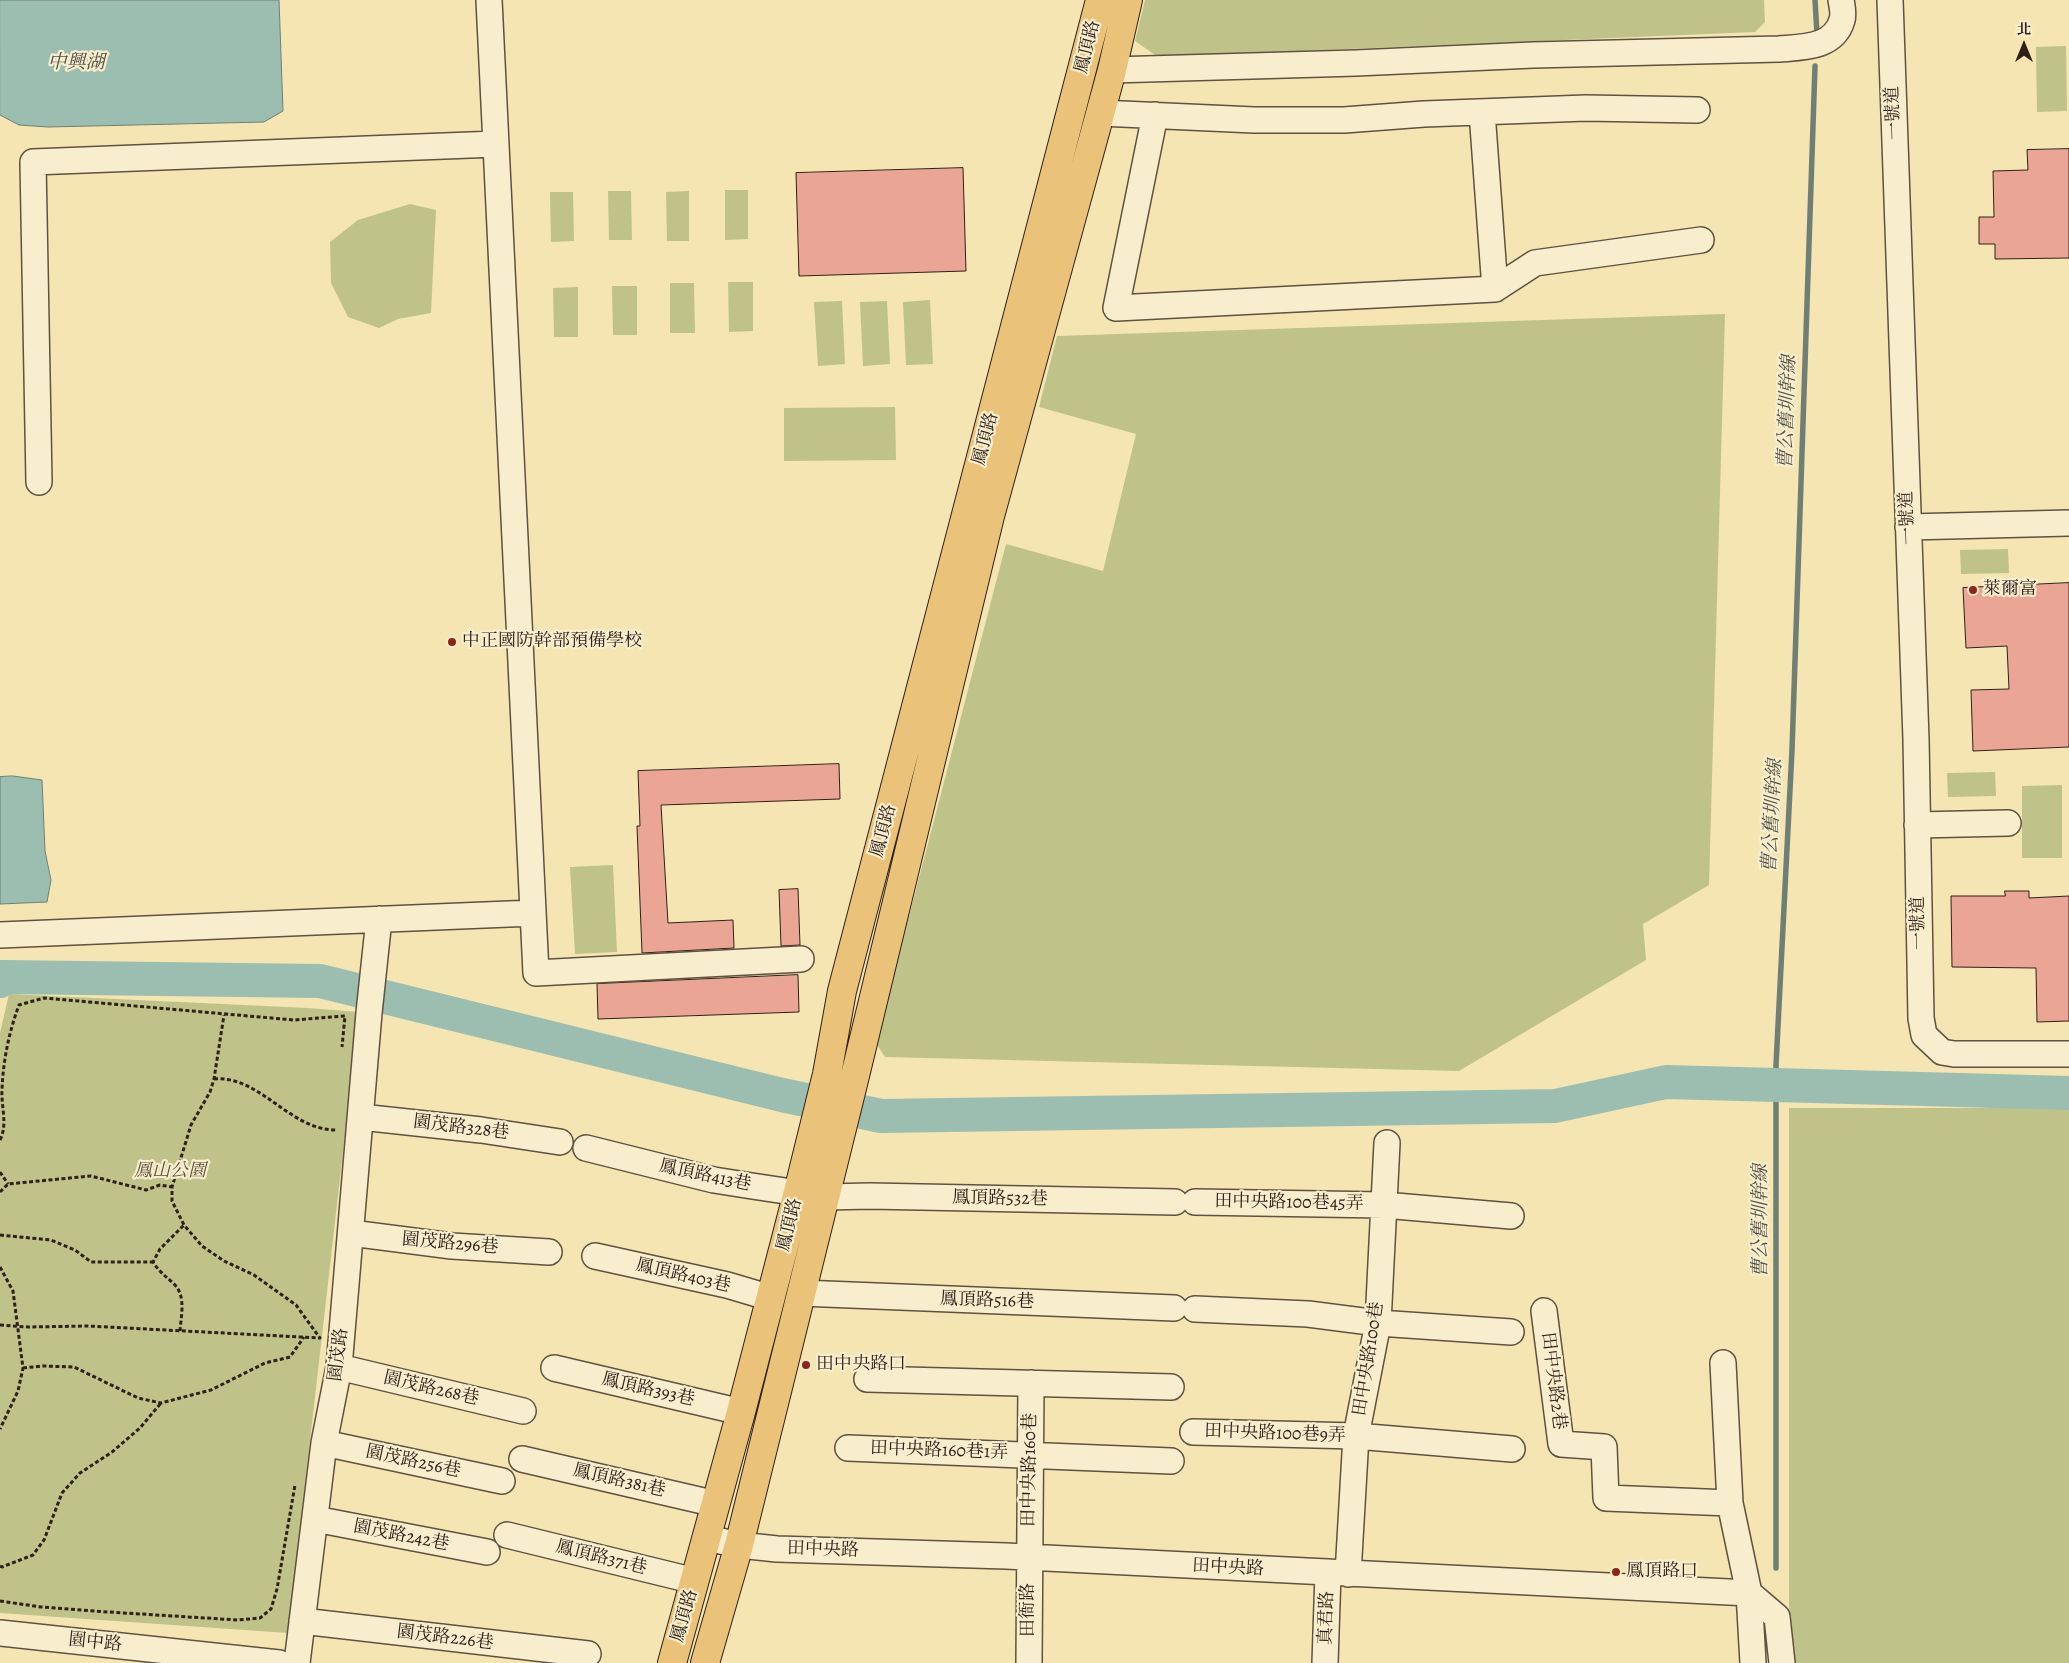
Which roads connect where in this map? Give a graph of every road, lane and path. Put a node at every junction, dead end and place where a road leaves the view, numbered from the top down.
1 (489, 0) edge
2 (1100, 0) edge
3 (1128, 0) edge
4 (1842, 0) edge
5 (1890, 0) edge
6 (1112, 70) junction
7 (1697, 110) dead end
8 (1482, 112) junction
9 (1100, 113) junction
10 (1155, 114) junction
11 (496, 144) junction
12 (1701, 240) dead end
13 (1495, 289) junction
14 (39, 482) dead end
15 (2069, 523) edge
16 (1908, 527) junction
17 (2008, 823) dead end
18 (1917, 825) junction
19 (533, 913) junction
20 (379, 920) junction
21 (0, 935) edge
22 (800, 960) dead end
23 (224, 1015) junction
24 (342, 1054) dead end
25 (2069, 1054) edge
26 (214, 1079) junction
27 (361, 1117) junction
28 (337, 1120) dead end
29 (336, 1130) junction
30 (0, 1140) edge
31 (335, 1140) dead end
32 (560, 1142) dead end
33 (1387, 1143) dead end
34 (586, 1148) dead end
35 (0, 1172) edge
36 (8, 1184) junction
37 (172, 1187) junction
38 (0, 1192) edge
39 (798, 1192) junction
40 (825, 1197) junction
41 (1185, 1202) joint
42 (1384, 1205) junction
43 (1511, 1216) dead end
44 (184, 1225) junction
45 (351, 1233) junction
46 (0, 1235) edge
47 (549, 1252) dead end
48 (595, 1256) dead end
49 (153, 1262) junction
50 (0, 1267) edge
51 (801, 1293) junction
52 (771, 1298) junction
53 (1544, 1311) dead end
54 (1378, 1323) junction
55 (0, 1325) edge
56 (18, 1326) junction
57 (321, 1328) dead end
58 (180, 1331) junction
59 (1511, 1332) dead end
60 (304, 1337) junction
61 (320, 1338) junction
62 (1723, 1364) dead end
63 (339, 1367) junction
64 (23, 1368) junction
65 (554, 1368) dead end
66 (867, 1379) dead end
67 (1031, 1383) junction
68 (1171, 1387) dead end
69 (161, 1403) junction
70 (523, 1411) dead end
71 (741, 1412) junction
72 (0, 1429) edge
73 (1193, 1432) dead end
74 (1356, 1436) junction
75 (324, 1444) junction
76 (848, 1448) dead end
77 (1512, 1449) dead end
78 (1030, 1455) junction
79 (522, 1459) dead end
80 (1171, 1460) dead end
81 (502, 1481) dead end
82 (296, 1483) dead end
83 (1730, 1503) junction
84 (716, 1504) junction
85 (315, 1519) junction
86 (508, 1535) dead end
87 (707, 1538) junction
88 (739, 1544) junction
89 (487, 1552) dead end
90 (1029, 1557) junction
91 (0, 1566) edge
92 (1338, 1574) junction
93 (695, 1581) junction
94 (1749, 1593) junction
95 (0, 1601) edge
96 (302, 1621) junction
97 (0, 1633) edge
98 (588, 1654) dead end
99 (279, 1663) edge
100 (297, 1663) edge
101 (672, 1663) edge
102 (705, 1663) edge
103 (1029, 1663) edge
104 (1325, 1663) edge
105 (1753, 1663) edge
106 (1782, 1663) edge

1 - 11 street
2 - 39 main road, 鳳頂路
3 - 6 main road, 鳳頂路
4 - 6 street
5 - 16 street, 一號道
6 - 9 main road, 鳳頂路
7 - 8 street
8 - 10 street
8 - 13 street
9 - 10 street
9 - 40 main road, 鳳頂路
10 - 13 street
11 - 14 street
11 - 19 street
12 - 13 street
15 - 16 street
16 - 18 street, 一號道
17 - 18 street
18 - 25 street, 一號道
19 - 20 street
19 - 22 street
20 - 21 street
20 - 27 street, 園茂路
23 - 24 path
23 - 26 path
23 - 30 path
26 - 29 path
26 - 37 path
27 - 32 street, 園茂路328巷
27 - 45 street, 園茂路
28 - 29 path
29 - 31 path
33 - 42 street, 田中央路100巷
34 - 39 street, 鳳頂路413巷
35 - 36 path
36 - 37 path
36 - 38 path
37 - 44 path
39 - 40 street, 鳳頂路413巷
39 - 52 main road, 鳳頂路
40 - 41 street, 鳳頂路532巷
40 - 51 main road, 鳳頂路
41 - 42 street, 田中央路100巷45弄
42 - 43 street, 田中央路100巷45弄
42 - 54 street, 田中央路100巷
44 - 49 path
44 - 61 path
45 - 47 street, 園茂路296巷
45 - 63 street, 園茂路
46 - 49 path
48 - 52 street, 鳳頂路403巷
49 - 58 path
50 - 56 path
51 - 54 street, 鳳頂路516巷
51 - 88 main road, 鳳頂路
52 - 71 main road, 鳳頂路
53 - 83 street, 田中央路2巷
54 - 59 street, 鳳頂路516巷
54 - 74 street, 田中央路100巷
55 - 56 path
56 - 58 path
56 - 64 path
57 - 61 path
58 - 60 path
60 - 61 path
60 - 69 path
62 - 83 street
63 - 70 street, 園茂路268巷
63 - 75 street, 園茂路
64 - 69 path
64 - 72 path
65 - 71 street, 鳳頂路393巷
66 - 67 street
67 - 68 street
67 - 78 street, 田中央路160巷
69 - 91 path
71 - 84 main road, 鳳頂路
73 - 74 street, 田中央路100巷9弄
74 - 77 street, 田中央路100巷9弄
74 - 92 street, 田中央路100巷
75 - 81 street, 園茂路256巷
75 - 85 street, 園茂路
76 - 78 street, 田中央路160巷1弄
78 - 80 street, 田中央路160巷1弄
78 - 90 street, 田中央路160巷
79 - 84 street, 鳳頂路381巷
82 - 95 path
83 - 94 street
84 - 87 main road, 鳳頂路
85 - 89 street, 園茂路242巷
85 - 96 street, 園茂路
86 - 93 street, 鳳頂路371巷
87 - 88 street, 田中央路
87 - 93 main road, 鳳頂路
88 - 90 street, 田中央路
88 - 102 main road, 鳳頂路
90 - 92 street, 田中央路
90 - 103 street, 田衙路
92 - 94 street, 田中央路
92 - 104 street, 真君路
93 - 101 main road, 鳳頂路
94 - 105 street
94 - 106 street
96 - 98 street, 園茂路226巷
96 - 100 street, 園茂路
97 - 99 street, 園中路

